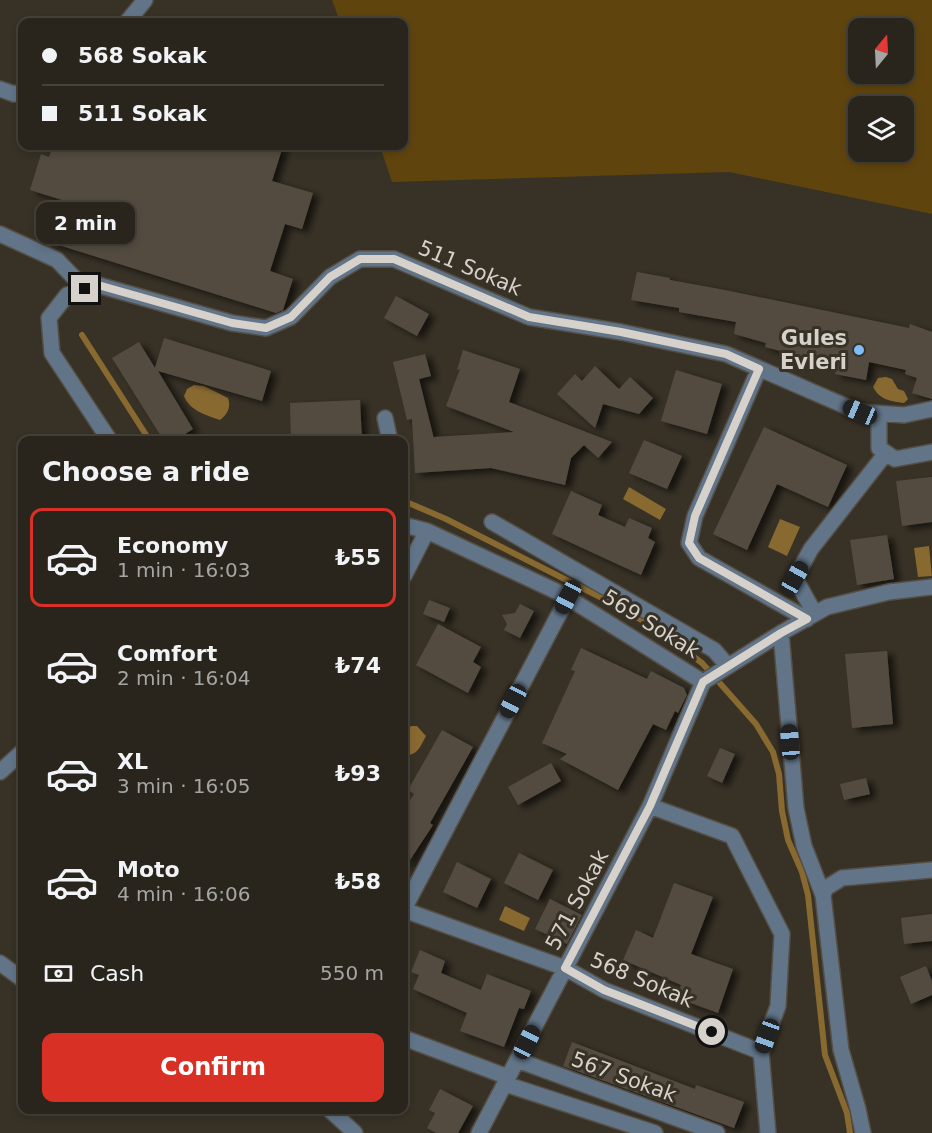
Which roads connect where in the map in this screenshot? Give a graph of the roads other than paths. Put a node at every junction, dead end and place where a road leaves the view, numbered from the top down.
1 (145, 0) edge
2 (130, 18) edge
3 (0, 89) edge
4 (18, 93) edge
5 (0, 234) edge
6 (85, 289) junction
7 (759, 369) junction
8 (932, 409) edge
9 (879, 414) junction
10 (385, 418) dead end
11 (107, 436) edge
12 (389, 436) edge
13 (932, 452) edge
14 (886, 453) junction
15 (492, 522) dead end
16 (408, 526) edge
17 (428, 531) junction
18 (408, 568) edge
19 (932, 587) edge
20 (568, 597) junction
21 (811, 616) junction
22 (781, 633) junction
23 (724, 669) junction
24 (705, 681) junction
25 (18, 758) edge
26 (0, 772) edge
27 (650, 806) junction
28 (932, 870) edge
29 (823, 895) junction
30 (408, 902) edge
31 (408, 911) edge
32 (0, 963) edge
33 (565, 968) junction
34 (18, 976) edge
35 (408, 1040) edge
36 (761, 1052) junction
37 (517, 1060) junction
38 (507, 1080) junction
39 (334, 1114) edge
40 (355, 1133) edge
41 (479, 1133) edge
42 (655, 1133) edge
43 (717, 1133) edge
44 (768, 1133) edge
45 (863, 1133) edge

1 - 2 street
3 - 4 street
5 - 6 street
6 - 7 street, 511 Sokak
6 - 11 street
7 - 9 street, 511 Sokak
7 - 21 street
8 - 9 street, 511 Sokak
9 - 14 street
10 - 12 street
13 - 14 street
14 - 21 street
15 - 23 street
16 - 17 street, 569 Sokak
17 - 18 street
17 - 20 street, 569 Sokak
19 - 21 street
20 - 24 street, 569 Sokak
20 - 30 street
21 - 22 street
22 - 23 street
22 - 29 street
23 - 24 street
24 - 27 street, 571 Sokak
25 - 26 street
27 - 33 street, 571 Sokak
27 - 36 street
28 - 29 street
29 - 45 street
31 - 33 street, 568 Sokak
32 - 34 street
33 - 36 street, 568 Sokak
33 - 37 street, 571 Sokak
35 - 38 street, 567 Sokak
36 - 44 street
37 - 38 street, 571 Sokak
37 - 43 street, 567 Sokak
38 - 41 street, 571 Sokak
38 - 42 street, 567 Sokak
39 - 40 street

